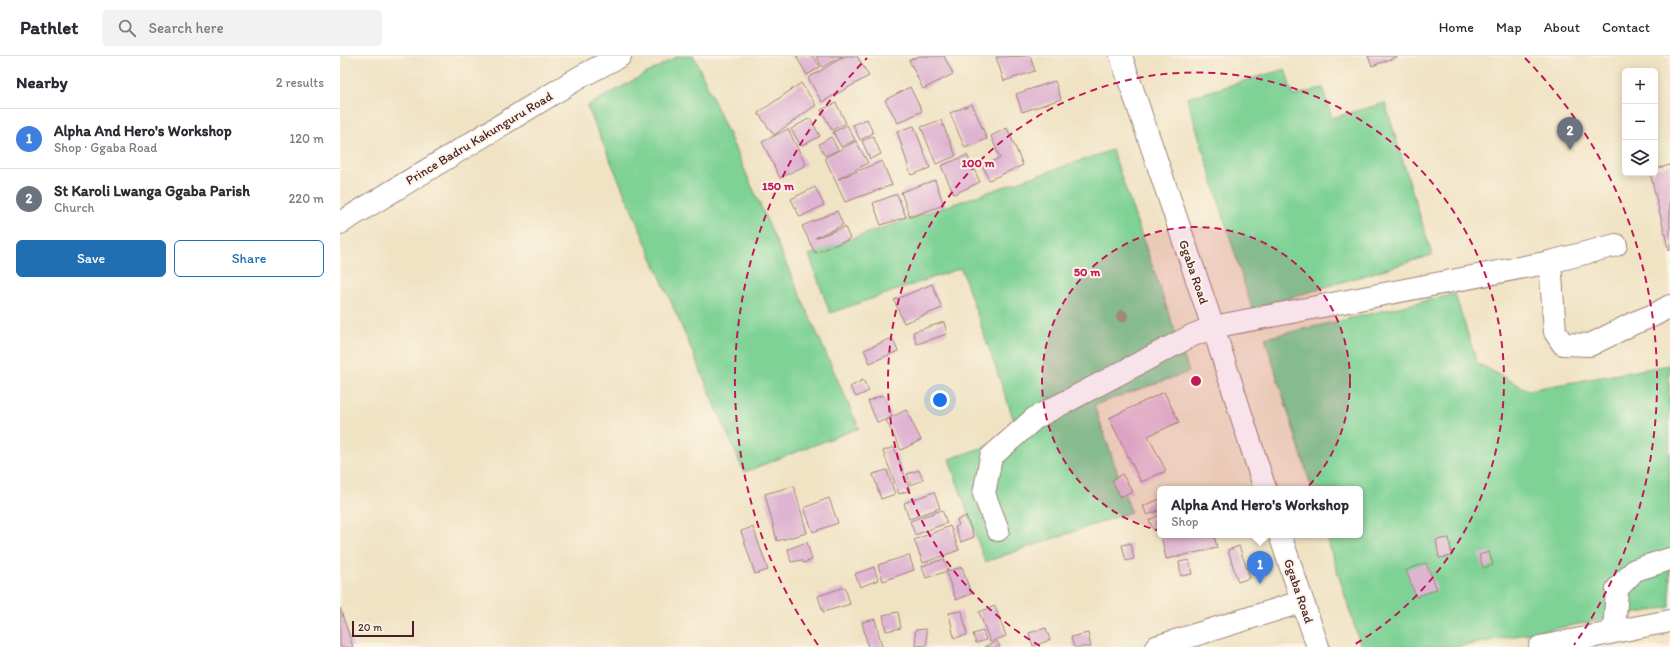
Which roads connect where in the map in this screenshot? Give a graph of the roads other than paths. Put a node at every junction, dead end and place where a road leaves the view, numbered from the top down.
1 (620, 56) edge
2 (1121, 56) edge
3 (340, 224) edge
4 (1616, 245) dead end
5 (1550, 262) junction
6 (1670, 306) edge
7 (1213, 327) junction
8 (1264, 486) edge
9 (998, 530) dead end
10 (1281, 538) edge
11 (1670, 559) edge
12 (1302, 602) junction
13 (1670, 621) edge
14 (1614, 631) junction
15 (1156, 647) edge
16 (1318, 647) edge
17 (1540, 647) edge

1 - 3 street, Prince Badru Kakunguru Road
2 - 7 street, Ggaba Road
4 - 5 street
5 - 6 street
5 - 7 street
7 - 8 street, Ggaba Road
7 - 9 street
10 - 12 street, Ggaba Road
11 - 14 street
12 - 15 street
12 - 16 street, Ggaba Road
13 - 14 street
14 - 17 street

